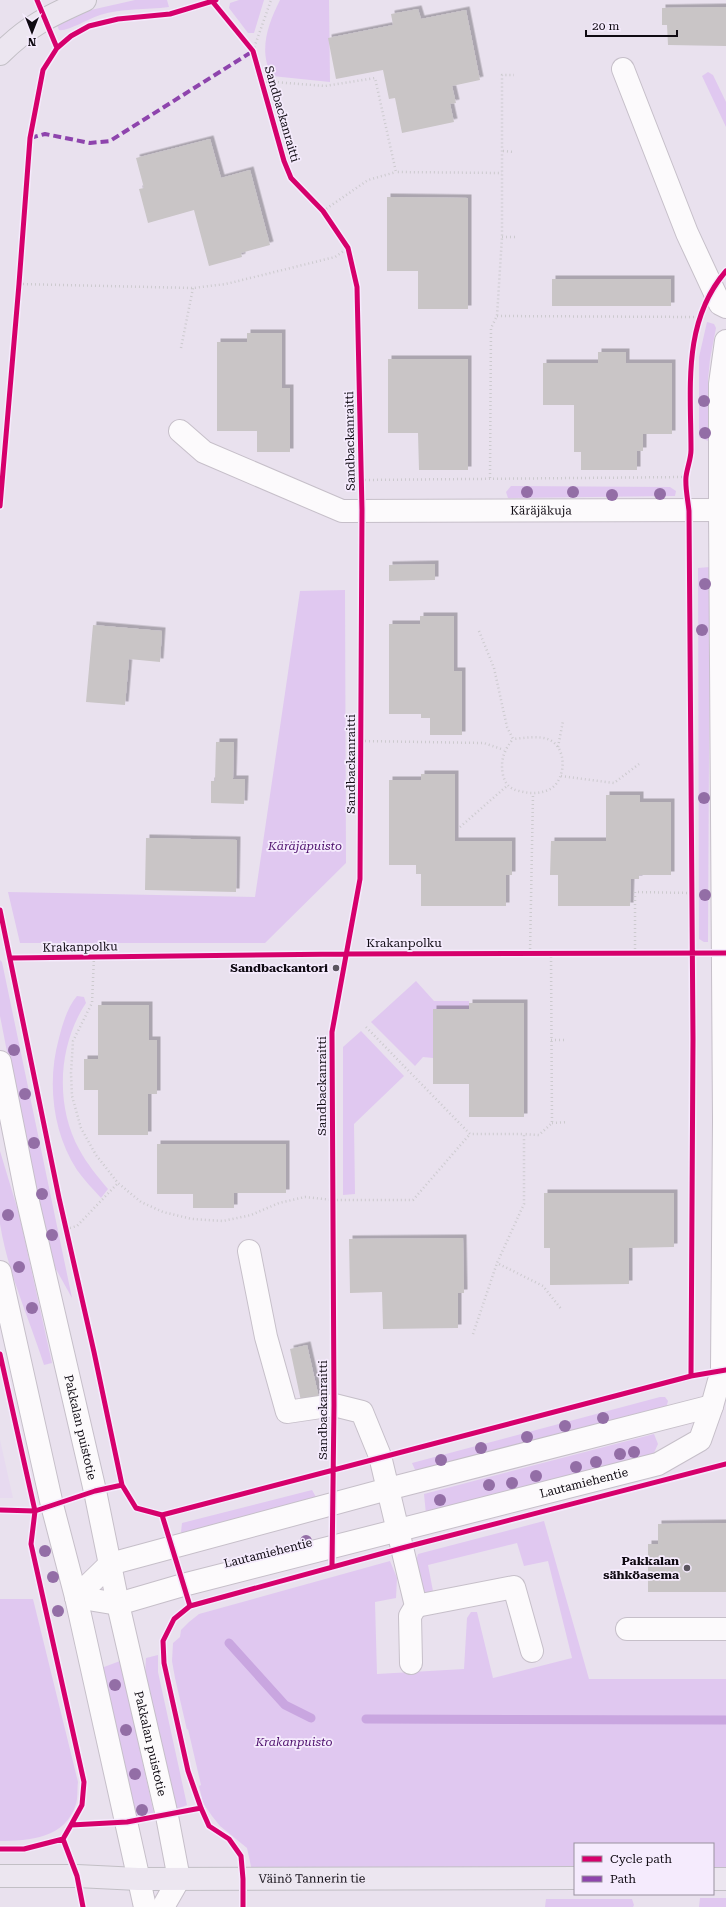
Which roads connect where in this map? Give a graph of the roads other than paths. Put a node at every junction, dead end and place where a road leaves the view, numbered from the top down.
1 (84, 0) edge
2 (0, 54) edge
3 (623, 69) dead end
4 (726, 307) edge
5 (726, 341) edge
6 (180, 431) dead end
7 (723, 510) edge
8 (724, 766) edge
9 (0, 1062) edge
10 (250, 1251) dead end
11 (0, 1272) edge
12 (719, 1408) edge
13 (388, 1489) junction
14 (398, 1530) junction
15 (110, 1564) junction
16 (76, 1597) junction
17 (118, 1604) junction
18 (416, 1606) junction
19 (627, 1629) dead end
20 (726, 1629) edge
21 (532, 1651) dead end
22 (411, 1664) dead end
23 (0, 1876) edge
24 (574, 1878) edge
25 (138, 1879) junction
26 (179, 1879) junction
27 (714, 1879) edge
28 (726, 1879) edge
29 (145, 1907) edge
30 (163, 1907) edge

1 - 2 main road
3 - 4 street
5 - 7 street, Lautamiehentie
6 - 7 street, Käräjäkuja
7 - 8 street, Lautamiehentie
8 - 12 street, Lautamiehentie
9 - 15 street, Pakkalan puistotie
10 - 13 street
11 - 16 street
12 - 13 street
12 - 14 street, Lautamiehentie
13 - 14 street
13 - 15 street
14 - 17 street, Lautamiehentie
14 - 18 street
15 - 16 street
15 - 17 street, Pakkalan puistotie
16 - 17 street, Lautamiehentie
16 - 25 street
17 - 26 street, Pakkalan puistotie
18 - 21 street
18 - 22 street
19 - 20 street
23 - 25 main road, Väinö Tannerin tie
24 - 26 main road, Väinö Tannerin tie
25 - 26 main road, Väinö Tannerin tie
25 - 29 street
26 - 30 street
27 - 28 main road

